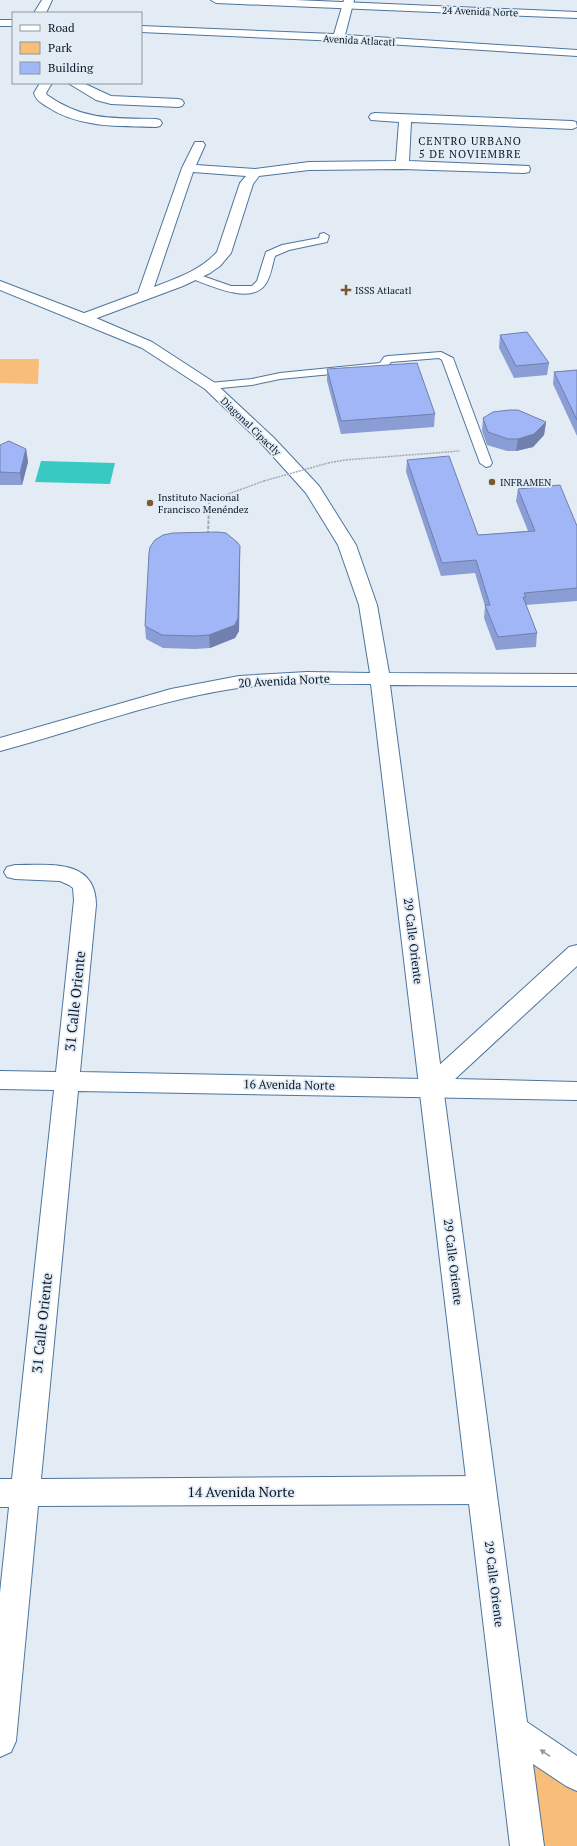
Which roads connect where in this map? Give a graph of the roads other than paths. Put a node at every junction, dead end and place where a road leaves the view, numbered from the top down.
1 (47, 0) edge
2 (216, 0) edge
3 (386, 0) edge
4 (348, 3) edge
5 (577, 8) edge
6 (41, 12) edge
7 (577, 15) edge
8 (0, 22) edge
9 (12, 23) edge
10 (142, 29) edge
11 (339, 38) junction
12 (577, 53) edge
13 (45, 84) edge
14 (76, 84) edge
15 (178, 103) dead end
16 (375, 117) dead end
17 (405, 118) junction
18 (156, 122) dead end
19 (572, 125) dead end
20 (199, 145) dead end
21 (402, 165) junction
22 (188, 168) junction
23 (524, 169) dead end
24 (255, 173) junction
25 (324, 236) dead end
26 (194, 276) junction
27 (0, 285) edge
28 (144, 296) junction
29 (84, 318) junction
30 (210, 386) junction
31 (486, 464) dead end
32 (380, 678) junction
33 (577, 680) edge
34 (0, 745) edge
35 (15, 872) dead end
36 (577, 953) edge
37 (0, 1080) edge
38 (67, 1081) junction
39 (431, 1087) junction
40 (577, 1091) edge
41 (482, 1490) junction
42 (13, 1493) edge
43 (513, 1731) junction
44 (0, 1741) edge
45 (577, 1775) edge
46 (527, 1846) edge

1 - 6 street
2 - 4 street, 24 Avenida Norte
3 - 5 street, 24 Avenida Norte
4 - 7 street, 24 Avenida Norte
4 - 11 street
8 - 9 street
10 - 11 street, Avenida Atlacatl
11 - 12 street, Avenida Atlacatl
13 - 18 street
14 - 15 street
16 - 17 street
17 - 19 street
17 - 21 street
20 - 22 street
21 - 23 street
21 - 24 street
22 - 24 street
22 - 28 street
24 - 26 street
25 - 26 lane
26 - 28 street
27 - 29 street, Diagonal Cipactly
28 - 29 street
29 - 30 street, Diagonal Cipactly
30 - 31 lane
30 - 32 street, Diagonal Cipactly
32 - 33 street, 20 Avenida Norte
32 - 34 street, 20 Avenida Norte
32 - 39 street, 29 Calle Oriente
35 - 38 street, 31 Calle Oriente
36 - 39 street
37 - 38 street, 16 Avenida Norte
38 - 39 street, 16 Avenida Norte
38 - 42 street, 31 Calle Oriente
39 - 40 street, 16 Avenida Norte
39 - 41 street, 29 Calle Oriente
41 - 42 street, 14 Avenida Norte
41 - 43 street, 29 Calle Oriente
42 - 44 street, 31 Calle Oriente
45 -> 43 street
43 - 46 street, 29 Calle Oriente

